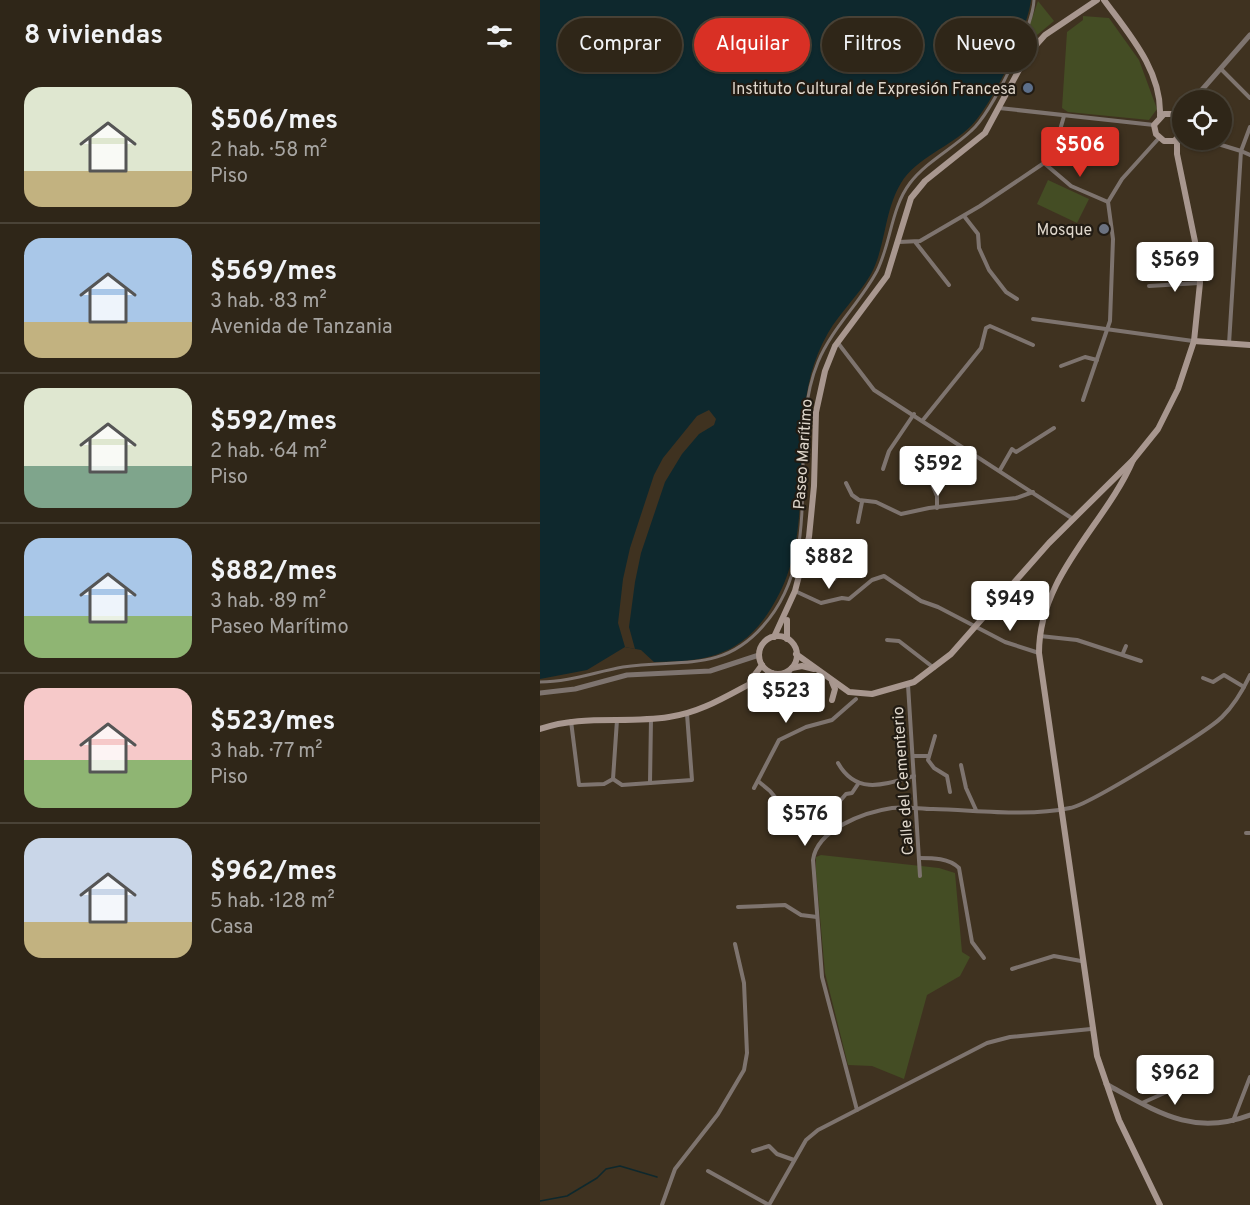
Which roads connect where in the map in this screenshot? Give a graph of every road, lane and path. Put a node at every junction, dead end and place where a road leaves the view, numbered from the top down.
1 (1034, 0) edge
2 (1097, 0) edge
3 (1104, 0) edge
4 (1250, 36) edge
5 (1221, 69) junction
6 (1202, 90) edge
7 (1249, 96) edge
8 (1161, 101) junction
9 (999, 108) junction
10 (1172, 110) edge
11 (1064, 116) junction
12 (1160, 116) junction
13 (1172, 116) edge
14 (1154, 125) junction
15 (1250, 127) edge
16 (1159, 138) junction
17 (1172, 140) edge
18 (1167, 142) junction
19 (1232, 148) edge
20 (1178, 150) edge
21 (1241, 151) junction
22 (1177, 154) junction
23 (1250, 155) edge
24 (1044, 163) junction
25 (1108, 202) junction
26 (964, 216) junction
27 (899, 242) junction
28 (916, 242) junction
29 (1200, 283) junction
30 (949, 285) dead end
31 (1149, 286) dead end
32 (1017, 299) dead end
33 (1033, 319) dead end
34 (1108, 331) junction
35 (1194, 341) junction
36 (837, 343) junction
37 (1033, 345) dead end
38 (1228, 345) junction
39 (1250, 345) edge
40 (1097, 360) junction
41 (1061, 366) dead end
42 (1083, 400) dead end
43 (914, 414) junction
44 (923, 420) junction
45 (1054, 428) dead end
46 (1133, 460) junction
47 (883, 469) dead end
48 (1000, 470) junction
49 (930, 479) dead end
50 (846, 483) dead end
51 (1034, 492) junction
52 (862, 501) junction
53 (937, 508) junction
54 (1082, 512) junction
55 (1073, 519) junction
56 (858, 522) dead end
57 (1094, 522) junction
58 (847, 566) dead end
59 (801, 570) junction
60 (795, 591) junction
61 (787, 614) junction
62 (974, 627) junction
63 (1039, 636) junction
64 (774, 637) junction
65 (787, 639) junction
66 (887, 640) dead end
67 (1126, 646) dead end
68 (1039, 653) junction
69 (1123, 653) junction
70 (796, 654) junction
71 (759, 655) junction
72 (1141, 661) dead end
73 (762, 665) junction
74 (934, 668) junction
75 (791, 669) junction
76 (817, 670) junction
77 (774, 674) junction
78 (1250, 675) edge
79 (1203, 678) dead end
80 (540, 682) edge
81 (832, 682) junction
82 (908, 684) junction
83 (746, 686) junction
84 (1244, 687) junction
85 (540, 693) edge
86 (856, 699) dead end
87 (832, 700) dead end
88 (687, 714) junction
89 (617, 719) junction
90 (651, 719) junction
91 (571, 721) junction
92 (540, 729) edge
93 (935, 736) dead end
94 (913, 756) junction
95 (928, 756) junction
96 (838, 763) dead end
97 (961, 765) dead end
98 (914, 776) junction
99 (613, 779) junction
100 (758, 780) junction
101 (650, 783) junction
102 (858, 784) junction
103 (754, 788) dead end
104 (950, 792) dead end
105 (784, 808) dead end
106 (916, 808) junction
107 (833, 809) dead end
108 (1060, 809) junction
109 (976, 810) junction
110 (919, 858) junction
111 (920, 876) dead end
112 (738, 907) dead end
113 (817, 917) junction
114 (735, 944) dead end
115 (984, 958) dead end
116 (1081, 961) junction
117 (1012, 969) dead end
118 (1091, 1029) junction
119 (1250, 1077) edge
120 (1104, 1083) junction
121 (1203, 1083) dead end
122 (1142, 1103) junction
123 (857, 1110) junction
124 (1250, 1115) edge
125 (1233, 1122) junction
126 (753, 1150) dead end
127 (794, 1160) junction
128 (708, 1171) dead end
129 (662, 1205) edge
130 (769, 1205) edge
131 (1160, 1205) edge

1 - 80 street
2 - 9 main road, Paseo Marítimo
3 - 8 main road
4 - 5 street
5 - 6 street
5 - 7 street
8 - 10 main road
8 - 12 main road
9 - 11 street
9 - 27 main road, Paseo Marítimo
11 - 14 street
11 - 24 street
12 - 13 main road
12 - 14 main road
14 - 16 main road
15 - 21 street
16 - 18 main road
16 - 25 street
17 - 18 main road
18 - 22 main road
19 - 21 street
20 - 22 main road
21 - 23 street
21 - 38 street
22 - 29 main road
24 - 25 street
24 - 26 street
25 - 34 street
26 - 28 street
26 - 32 street
27 - 28 street
27 - 36 main road, Paseo Marítimo
28 - 30 street
29 - 31 street
29 - 35 main road
33 - 34 street
34 - 35 street
34 - 40 street
35 - 38 main road
35 - 46 main road
36 - 43 street
36 - 59 main road, Paseo Marítimo
37 - 44 street
38 - 39 main road
40 - 41 street
40 - 42 street
43 - 44 street
43 - 47 street
44 - 48 street
45 - 48 street
46 - 54 main road
46 - 57 main road
48 - 51 street
49 - 53 street
50 - 52 street
51 - 53 street
51 - 55 street
52 - 53 street
52 - 56 street
54 - 55 main road
54 - 57 main road
55 - 62 main road
57 - 63 main road
58 - 59 street
59 - 60 main road, Paseo Marítimo
60 - 61 main road, Paseo Marítimo
60 - 62 street
61 - 64 main road, Paseo Marítimo
61 - 65 main road, Paseo Marítimo
62 - 68 street
62 - 74 main road
63 - 68 main road
63 - 69 street
64 - 65 main road
64 - 71 main road
65 - 70 main road
66 - 74 street
67 - 69 street
68 - 108 main road
69 - 72 street
70 - 75 main road
70 - 76 main road
71 - 73 main road
71 - 85 street
73 - 77 main road
73 - 83 main road
74 - 82 main road
75 - 76 main road
75 - 77 main road
75 - 77 street
76 - 81 main road
77 - 83 main road
78 - 84 street
79 - 84 street
81 - 82 main road
81 - 87 main road
82 - 94 street, Calle del Cementerio
83 - 88 main road
84 - 108 street
86 - 100 street
88 - 90 main road
88 - 101 street
89 - 90 main road
89 - 91 main road
89 - 99 street
90 - 101 street
91 - 92 main road
91 - 99 street
93 - 95 street
94 - 95 street
94 - 98 street, Calle del Cementerio
95 - 104 street
96 - 102 street
97 - 109 street
98 - 102 street
98 - 106 street, Calle del Cementerio
99 - 101 street
100 - 103 street
100 - 105 street
102 - 107 street
106 - 109 street
106 - 110 street, Calle del Cementerio
106 - 113 street
108 - 109 street
108 - 116 main road
110 - 111 street, Calle del Cementerio
110 - 115 street
112 - 113 street
113 - 123 street
114 - 129 street
116 - 117 street
116 - 118 main road
118 - 120 main road
118 - 123 street
119 - 125 street
120 - 122 street
120 - 131 main road
121 - 122 street
122 - 125 street
123 - 127 street
124 - 125 street
126 - 127 street
127 - 130 street
128 - 130 street

